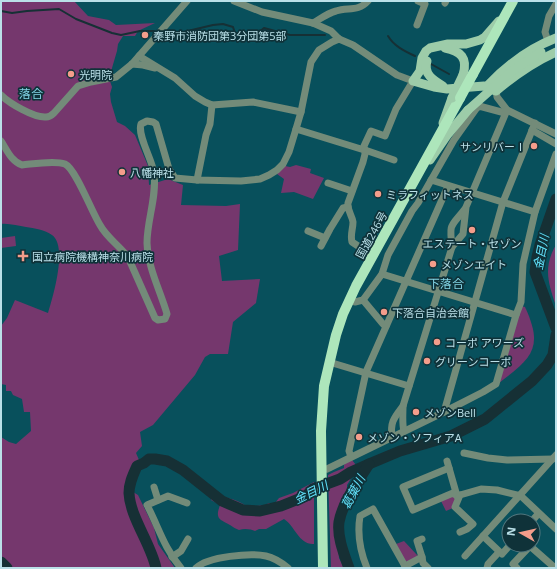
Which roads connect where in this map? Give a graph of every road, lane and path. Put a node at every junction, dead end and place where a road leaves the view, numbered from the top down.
1 (187, 1) edge
2 (234, 1) edge
3 (368, 1) edge
4 (418, 1) edge
5 (556, 4) edge
6 (511, 6) edge
7 (313, 24) junction
8 (417, 25) dead end
9 (339, 39) junction
10 (553, 41) edge
11 (435, 47) junction
12 (556, 52) edge
13 (138, 56) junction
14 (132, 64) junction
15 (159, 69) junction
16 (468, 74) junction
17 (413, 81) junction
18 (486, 86) junction
19 (447, 88) junction
20 (496, 91) junction
21 (1, 95) edge
22 (212, 105) junction
23 (506, 111) junction
24 (301, 112) junction
25 (524, 118) junction
26 (534, 127) junction
27 (296, 129) junction
28 (556, 134) edge
29 (1, 141) edge
30 (556, 144) edge
31 (365, 149) junction
32 (556, 154) edge
33 (394, 160) dead end
34 (198, 180) junction
35 (431, 180) junction
36 (328, 183) dead end
37 (448, 186) junction
38 (352, 191) junction
39 (472, 193) junction
40 (407, 194) junction
41 (503, 202) junction
42 (348, 207) junction
43 (466, 207) junction
44 (535, 212) junction
45 (308, 231) dead end
46 (325, 238) junction
47 (321, 246) dead end
48 (452, 247) junction
49 (373, 256) junction
50 (382, 274) junction
51 (406, 281) junction
52 (438, 291) junction
53 (363, 300) junction
54 (355, 302) dead end
55 (475, 303) junction
56 (516, 315) junction
57 (386, 326) junction
58 (329, 362) junction
59 (366, 372) junction
60 (409, 386) junction
61 (403, 406) junction
62 (444, 412) junction
63 (404, 431) junction
64 (392, 438) junction
65 (464, 453) dead end
66 (555, 457) edge
67 (350, 458) junction
68 (327, 469) dead end
69 (154, 487) dead end
70 (459, 495) junction
71 (520, 496) junction
72 (158, 500) junction
73 (188, 503) dead end
74 (537, 513) edge
75 (541, 516) edge
76 (556, 529) edge
77 (460, 532) dead end
78 (483, 536) junction
79 (188, 539) dead end
80 (422, 539) dead end
81 (500, 552) joint
82 (465, 556) dead end
83 (172, 557) junction
84 (422, 557) junction
85 (406, 567) edge
86 (180, 568) edge
87 (196, 568) edge
88 (288, 568) edge
89 (323, 568) edge
90 (367, 568) edge
91 (428, 568) edge
92 (487, 568) edge
93 (517, 568) edge
94 (555, 568) edge

1 - 13 street
2 - 7 street
3 - 7 street
4 - 8 street
5 - 10 street
6 - 11 main road
6 - 16 highway, 国道246号
7 - 9 street
9 - 17 street
9 - 24 street
10 - 18 main road
10 - 40 main road, bridge
11 - 16 main road
11 - 17 main road
11 - 19 main road
12 - 20 main road
13 - 14 street
13 - 15 street
14 - 15 street
14 - 21 street
15 - 22 street
16 - 40 highway, 国道246号, bridge
17 - 19 main road
17 - 31 street
18 - 19 main road
18 - 20 main road
20 - 23 street
20 - 25 street
22 - 24 street
22 - 34 street
23 - 25 street
23 - 35 street
23 - 39 street
24 - 27 street
25 - 26 street
26 - 28 street
26 - 30 street
26 - 41 street
27 - 31 street
27 - 34 street
29 - 34 street
31 - 33 street
31 - 38 street
32 - 44 street
35 - 37 street
35 - 50 street
36 - 38 street
37 - 39 street
37 - 51 street
38 - 42 street
39 - 41 street
39 - 43 street
40 - 49 highway, 国道246号
41 - 44 street
41 - 55 street
42 - 46 street
42 - 49 street
43 - 48 street
43 - 48 street
44 - 56 street
45 - 46 street
46 - 47 street
48 - 52 street
49 - 58 highway, 国道246号
50 - 51 street
50 - 53 street
51 - 52 street
51 - 57 street
52 - 55 street
52 - 60 street
53 - 54 street
53 - 57 street
55 - 56 street
55 - 62 street
56 - 62 street
57 - 59 street
58 - 59 street
58 - 89 highway, 国道246号
59 - 60 street
59 - 67 street
60 - 61 street
61 - 63 street
61 - 64 street
62 - 63 street
63 - 64 street
64 - 67 street
65 - 66 street
66 - 71 street
67 - 68 street
69 - 72 street
70 - 70 street
70 - 71 street
70 - 77 street
71 - 74 street
71 - 78 street
72 - 73 street
72 - 83 street
75 - 76 street
78 - 81 street
78 - 82 street
79 - 83 street
80 - 84 street
81 - 92 street
83 - 86 street
84 - 85 street
84 - 91 street
85 - 90 street
87 - 88 street
93 - 94 street

